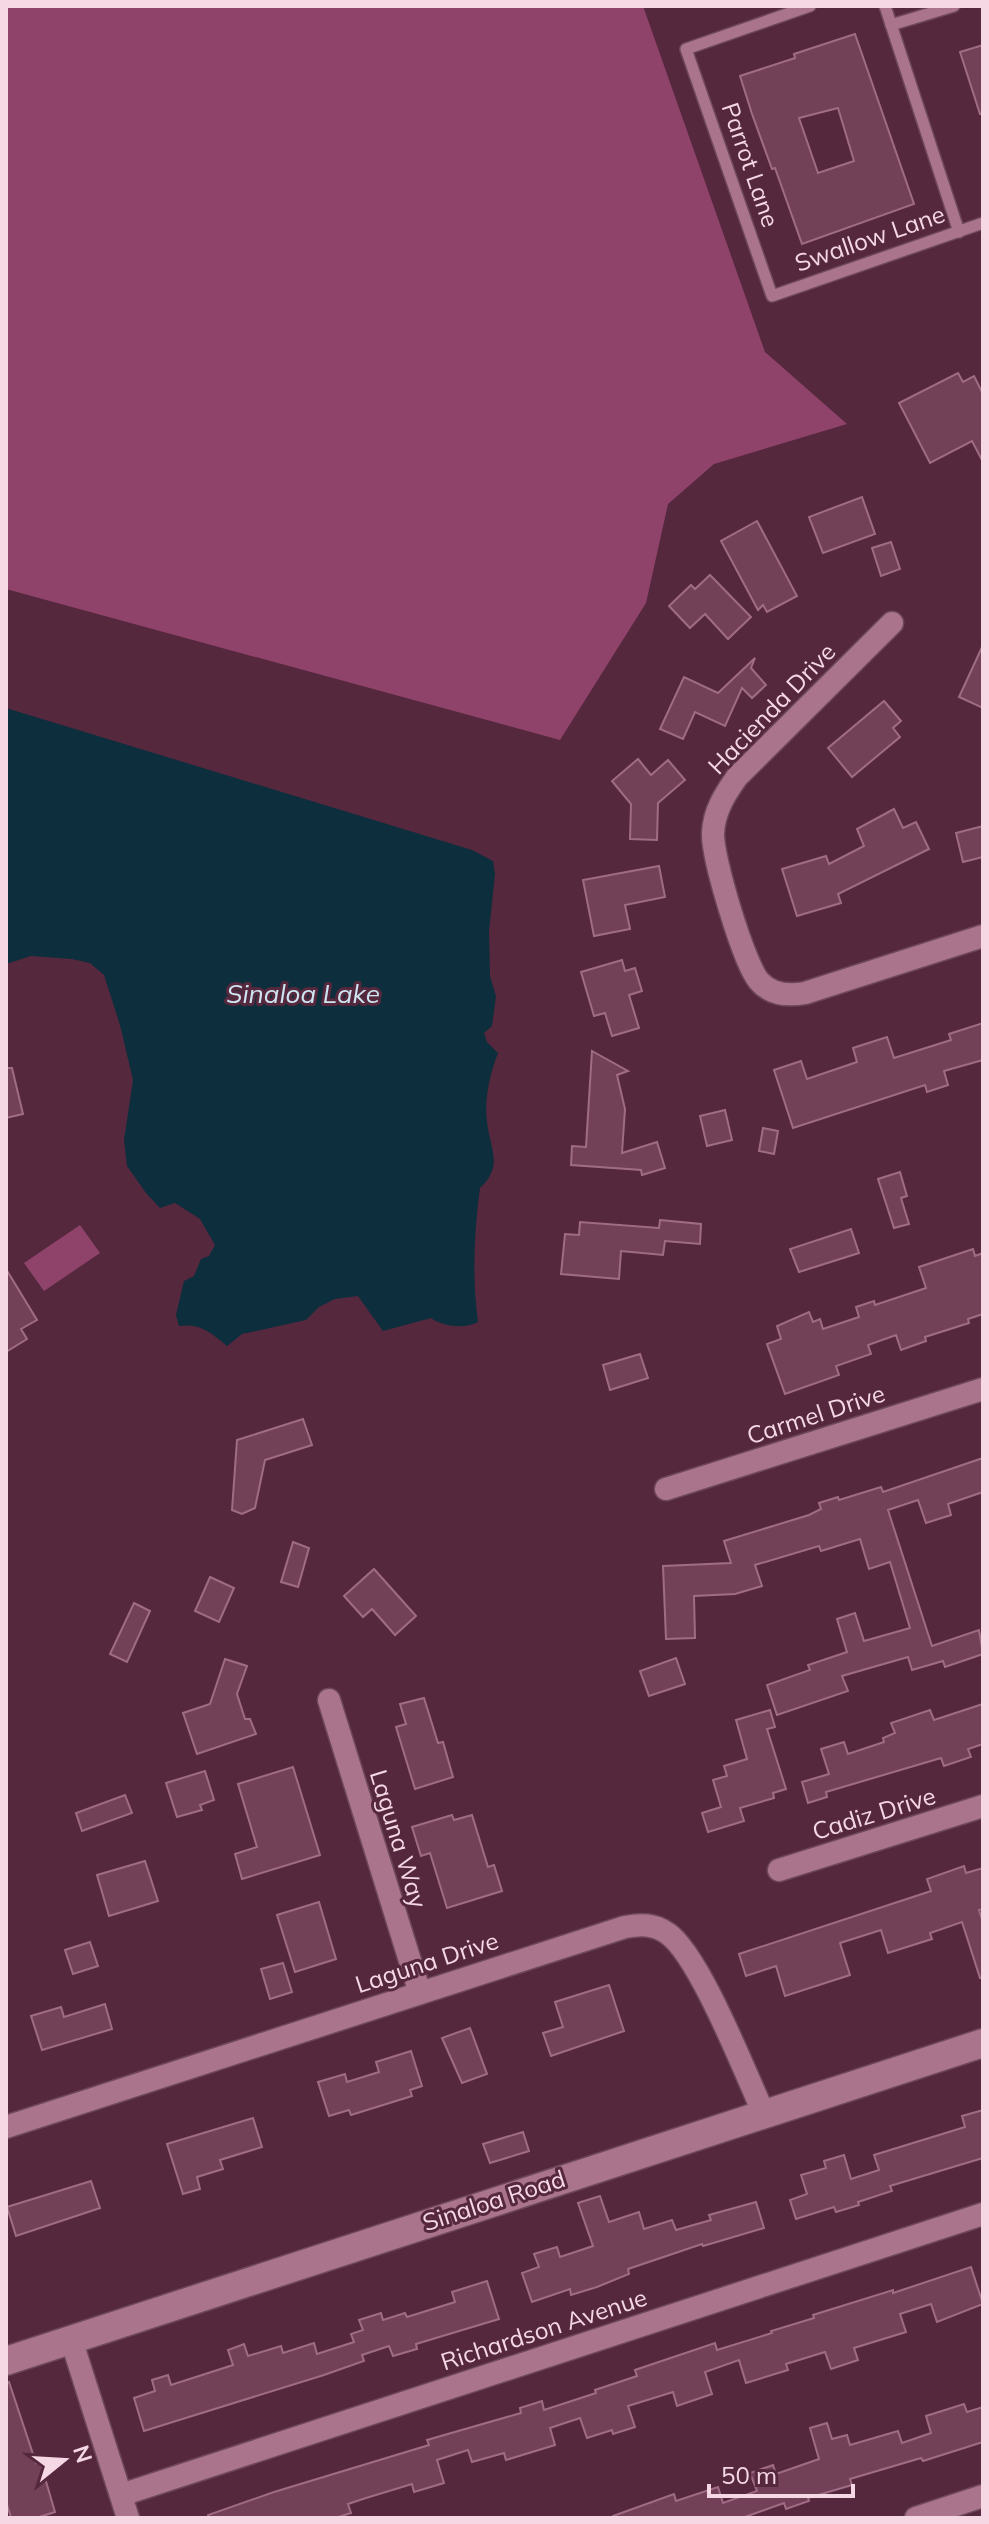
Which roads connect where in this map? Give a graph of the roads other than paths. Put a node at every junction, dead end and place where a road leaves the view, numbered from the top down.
1 (810, 6) edge
2 (885, 6) edge
3 (954, 6) edge
4 (891, 25) junction
5 (983, 223) edge
6 (959, 232) junction
7 (772, 296) joint
8 (892, 623) dead end
9 (983, 936) edge
10 (983, 1389) edge
11 (666, 1489) dead end
12 (329, 1700) dead end
13 (983, 1806) edge
14 (779, 1870) dead end
15 (420, 1993) junction
16 (983, 2043) edge
17 (764, 2114) junction
18 (6, 2127) edge
19 (983, 2214) edge
20 (71, 2339) junction
21 (6, 2361) edge
22 (121, 2495) junction
23 (983, 2496) edge
24 (128, 2518) edge
25 (916, 2518) edge

1 - 7 lane, Parrot Lane
2 - 4 lane
3 - 4 lane
4 - 6 lane
5 - 6 lane, Swallow Lane
6 - 7 lane, Swallow Lane
8 - 9 street, Hacienda Drive
10 - 11 street, Carmel Drive
12 - 15 street, Laguna Way
13 - 14 street, Cadiz Drive
15 - 17 street, Laguna Drive
15 - 18 street, Laguna Drive
16 - 17 street, Sinaloa Road
17 - 20 street, Sinaloa Road
19 - 22 street, Richardson Avenue
20 - 21 street, Sinaloa Road
20 - 22 street
22 - 24 street
23 - 25 street

